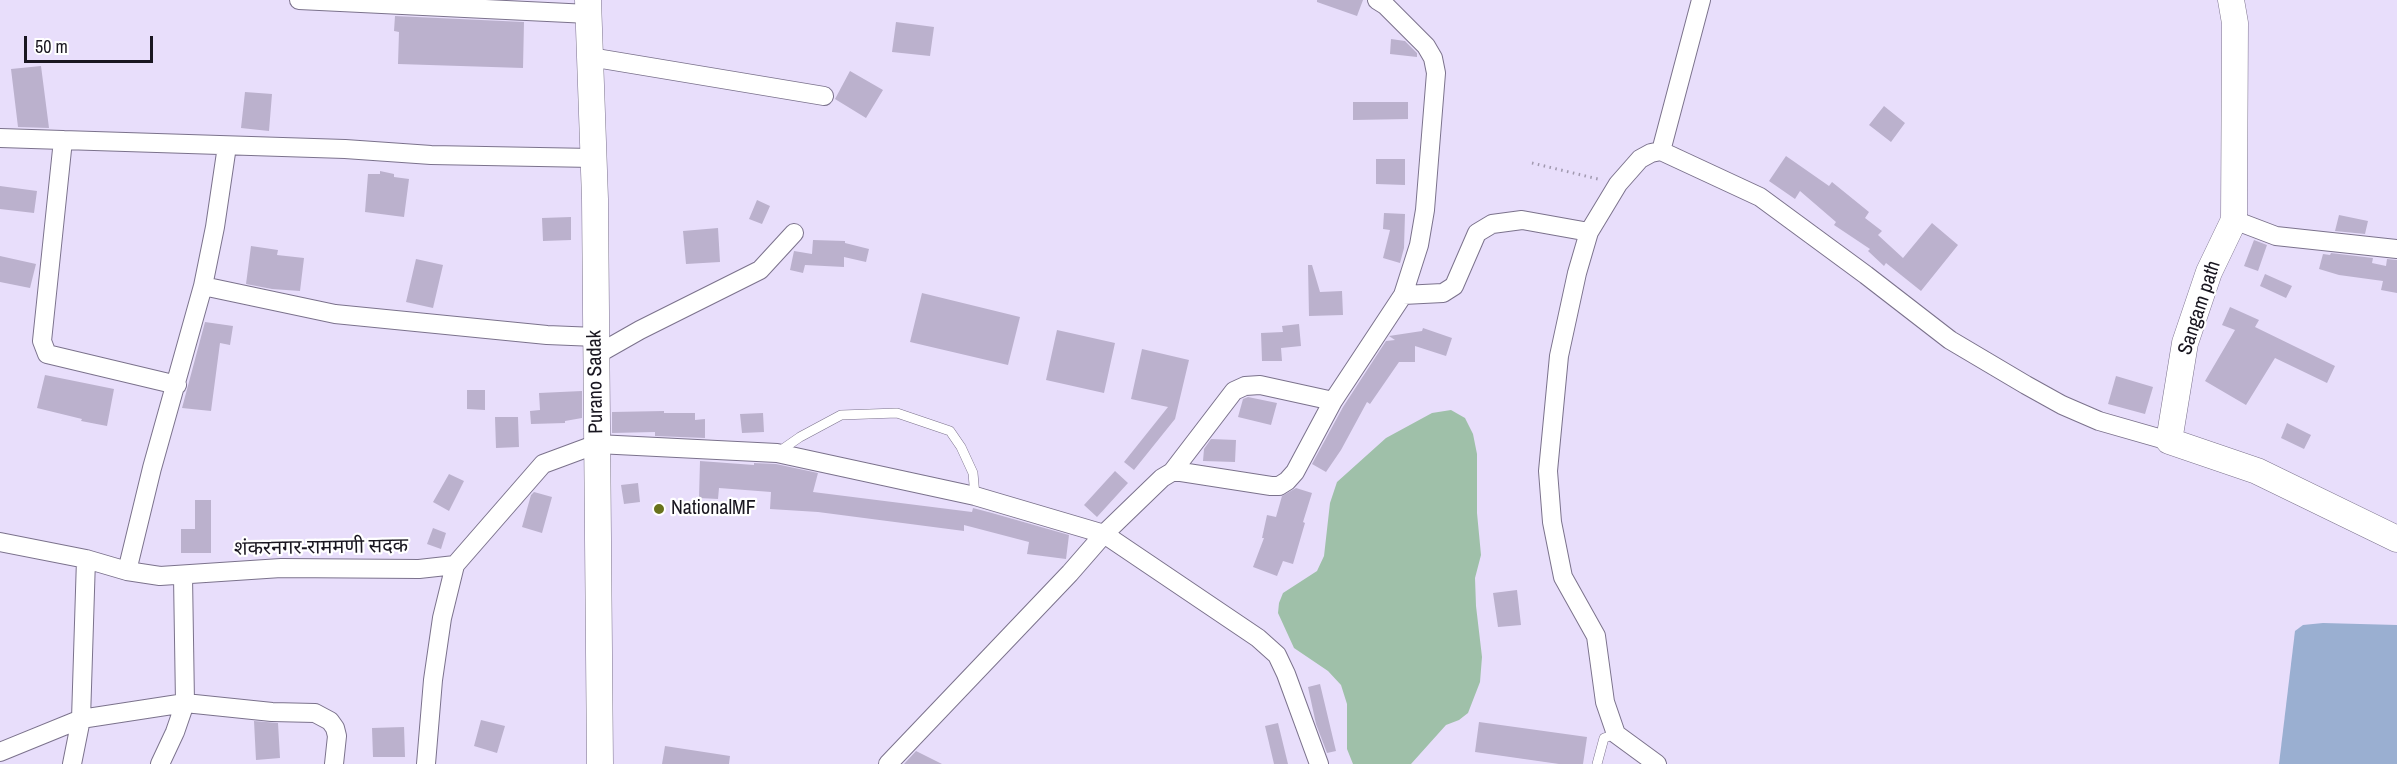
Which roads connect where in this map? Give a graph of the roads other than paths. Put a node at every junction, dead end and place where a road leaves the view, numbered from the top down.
1 (299, 0) edge
2 (1377, 0) edge
3 (1701, 0) edge
4 (2231, 0) edge
5 (589, 7) edge
6 (590, 57) junction
7 (824, 96) dead end
8 (0, 138) edge
9 (63, 140) junction
10 (227, 146) junction
11 (1661, 151) junction
12 (593, 158) junction
13 (2234, 220) junction
14 (1589, 232) junction
15 (794, 233) dead end
16 (2397, 249) edge
17 (203, 286) junction
18 (1403, 296) junction
19 (596, 346) junction
20 (177, 385) junction
21 (1333, 401) junction
22 (2169, 441) junction
23 (597, 444) junction
24 (777, 453) junction
25 (1172, 472) junction
26 (975, 495) junction
27 (1104, 534) junction
28 (2397, 539) edge
29 (0, 542) edge
30 (86, 559) junction
31 (455, 565) junction
32 (127, 571) junction
33 (183, 576) junction
34 (185, 703) junction
35 (81, 719) junction
36 (1616, 734) junction
37 (0, 752) edge
38 (72, 764) edge
39 (160, 764) edge
40 (334, 764) edge
41 (426, 764) edge
42 (600, 764) edge
43 (888, 764) edge
44 (1318, 764) edge
45 (1597, 764) edge
46 (1657, 764) edge

1 - 5 street
2 - 18 street
3 - 11 street
4 - 13 main road, Sangam path
5 - 6 main road, Purano Sadak
6 - 7 street
6 - 12 main road, Purano Sadak
8 - 9 street
9 - 10 street
9 - 20 street
10 - 12 street
10 - 17 street
11 - 14 street
11 - 22 street
12 - 19 main road, Purano Sadak
13 - 16 street
13 - 22 main road, Sangam path
14 - 18 street
14 - 36 street
15 - 19 street
17 - 19 street
17 - 20 street
18 - 21 street
19 - 23 main road, Purano Sadak
20 - 32 street
21 - 25 street
21 - 25 street
22 - 28 main road
23 - 24 street
23 - 31 street
23 - 42 main road, Purano Sadak
24 - 26 street
24 - 26 lane
25 - 27 street
26 - 27 street
27 - 43 street
27 - 44 street
29 - 30 street, शंकरनगर-राममणी सदक
30 - 32 street, शंकरनगर-राममणी सदक
30 - 35 street
31 - 33 street, शंकरनगर-राममणी सदक
31 - 41 street
32 - 33 street, शंकरनगर-राममणी सदक
33 - 34 street
34 - 35 street
34 - 39 street
34 - 40 street
35 - 37 street
35 - 38 street
36 - 45 lane
36 - 46 street

